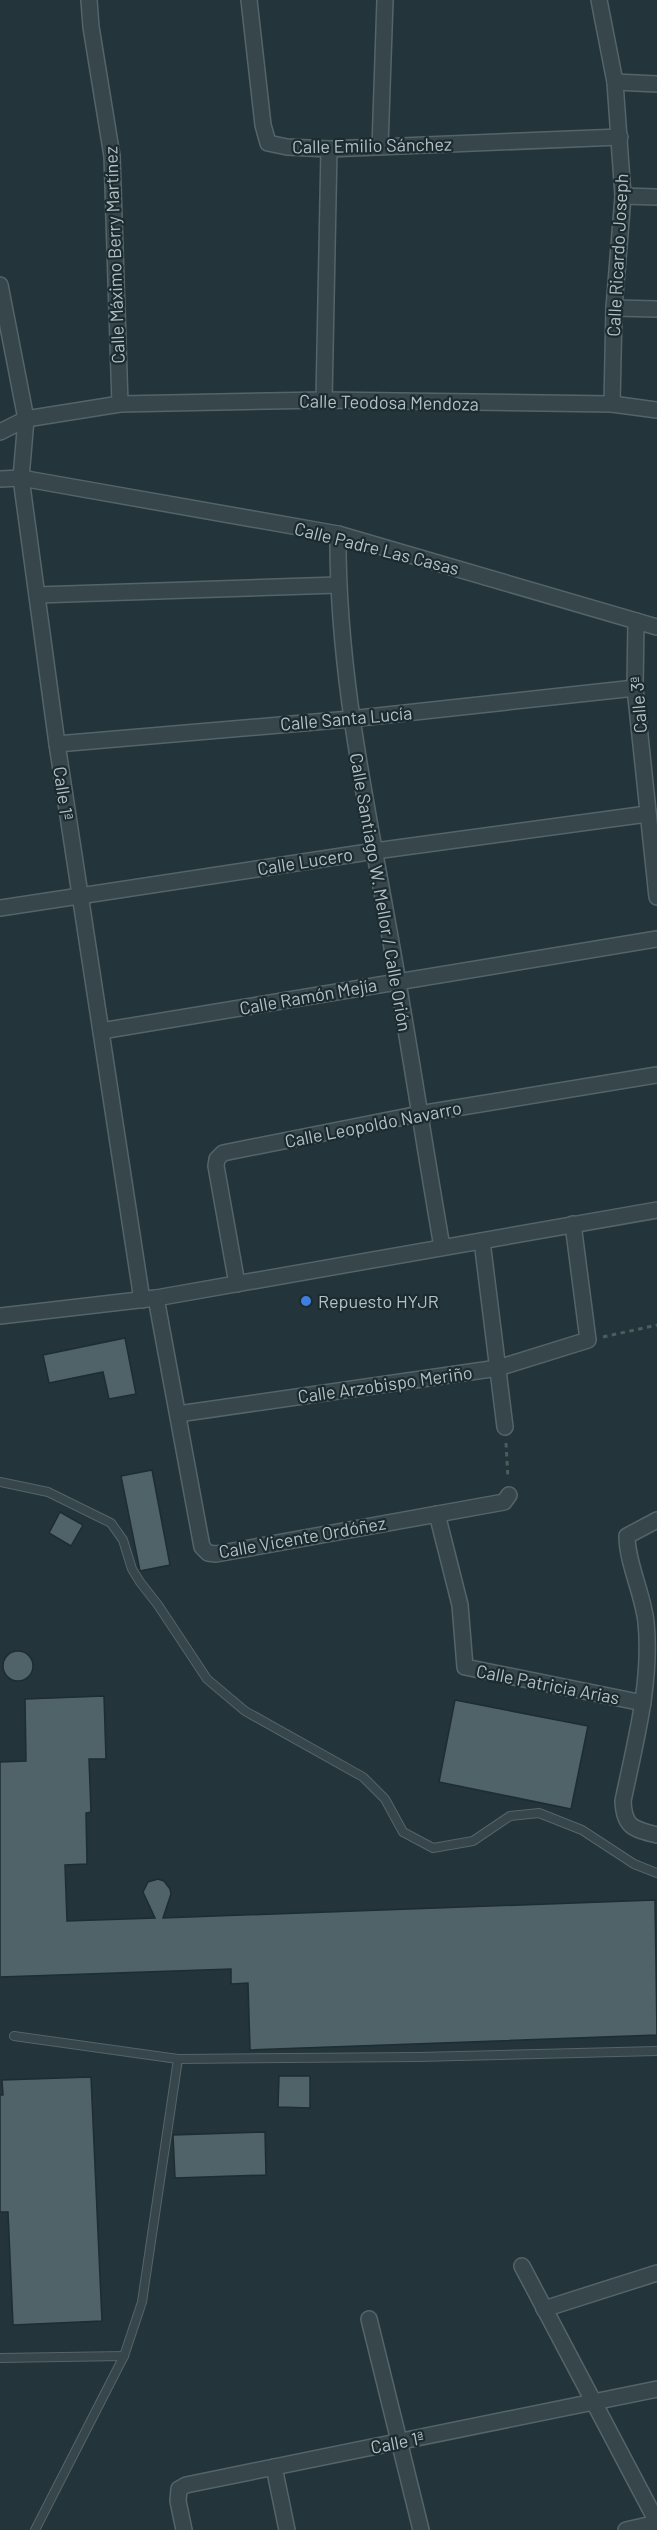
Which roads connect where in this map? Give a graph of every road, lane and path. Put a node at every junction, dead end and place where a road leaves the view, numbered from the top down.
1 (89, 0) edge
2 (249, 0) edge
3 (385, 0) edge
4 (599, 0) edge
5 (615, 82) junction
6 (657, 84) edge
7 (620, 137) junction
8 (380, 147) junction
9 (329, 149) junction
10 (623, 196) junction
11 (657, 196) edge
12 (0, 285) edge
13 (614, 308) junction
14 (657, 309) edge
15 (324, 400) junction
16 (120, 404) junction
17 (612, 404) junction
18 (657, 410) edge
19 (26, 419) junction
20 (0, 432) edge
21 (21, 478) junction
22 (0, 479) edge
23 (338, 534) junction
24 (338, 585) junction
25 (37, 595) junction
26 (636, 621) junction
27 (657, 627) edge
28 (635, 688) junction
29 (350, 719) junction
30 (57, 744) junction
31 (647, 814) junction
32 (375, 851) junction
33 (80, 896) junction
34 (657, 897) edge
35 (0, 908) edge
36 (657, 939) edge
37 (398, 980) junction
38 (101, 1031) junction
39 (657, 1075) edge
40 (419, 1114) junction
41 (657, 1210) edge
42 (573, 1224) junction
43 (482, 1241) junction
44 (442, 1247) junction
45 (237, 1284) junction
46 (149, 1299) junction
47 (0, 1316) edge
48 (657, 1325) edge
49 (588, 1340) junction
50 (498, 1368) junction
51 (178, 1414) junction
52 (505, 1427) joint
53 (0, 1482) edge
54 (509, 1495) joint
55 (437, 1514) junction
56 (657, 1520) edge
57 (652, 1670) edge
58 (643, 1703) junction
59 (657, 1834) edge
60 (657, 1873) edge
61 (14, 2036) dead end
62 (657, 2051) edge
63 (178, 2059) junction
64 (522, 2266) dead end
65 (657, 2273) edge
66 (544, 2309) junction
67 (369, 2319) dead end
68 (124, 2356) junction
69 (0, 2358) edge
70 (657, 2389) edge
71 (593, 2402) junction
72 (399, 2441) junction
73 (274, 2467) junction
74 (657, 2522) edge
75 (35, 2530) edge
76 (184, 2530) edge
77 (287, 2530) edge
78 (421, 2530) edge
79 (626, 2530) edge

1 - 16 street, Calle Máximo Berry Martínez
2 - 9 street, Calle Emilio Sánchez
3 - 8 street
4 - 5 street, Calle Ricardo Joseph
5 - 6 street
5 - 7 street, Calle Ricardo Joseph
7 - 8 street, Calle Emilio Sánchez
7 - 10 street, Calle Ricardo Joseph
8 - 9 street, Calle Emilio Sánchez
9 - 15 street
10 - 11 street
10 - 13 street, Calle Ricardo Joseph
12 - 19 street, Calle 1ª
13 - 14 street
13 - 17 street, Calle Ricardo Joseph
15 - 16 street, Calle Teodosa Mendoza
15 - 17 street, Calle Teodosa Mendoza
16 - 19 street, Calle Teodosa Mendoza
17 - 18 street, Calle Teodosa Mendoza
19 - 20 street, Calle Teodosa Mendoza
19 - 21 street, Calle 1ª
21 - 22 street, Calle Padre Las Casas
21 - 23 street, Calle Padre Las Casas
21 - 25 street, Calle 1ª
23 - 24 street, Calle Santiago W. Mellor / Calle Orión
23 - 26 street, Calle Padre Las Casas
24 - 25 street
24 - 29 street, Calle Santiago W. Mellor / Calle Orión
25 - 30 street, Calle 1ª
26 - 27 street, Calle Padre Las Casas
26 - 28 street, Calle 3ª
28 - 29 street, Calle Santa Lucía
28 - 31 street, Calle 3ª
29 - 30 street, Calle Santa Lucía
29 - 32 street, Calle Santiago W. Mellor / Calle Orión
30 - 33 street, Calle 1ª
31 - 32 street, Calle Lucero
31 - 34 street, Calle 3ª
32 - 33 street, Calle Lucero
32 - 37 street, Calle Santiago W. Mellor / Calle Orión
33 - 35 street, Calle Lucero
33 - 38 street, Calle 1ª
36 - 37 street, Calle Ramón Mejía
37 - 38 street, Calle Ramón Mejía
37 - 40 street, Calle Santiago W. Mellor / Calle Orión
38 - 46 street, Calle 1ª
39 - 40 street, Calle Leopoldo Navarro
40 - 44 street, Calle Santiago W. Mellor / Calle Orión
40 - 45 street, Calle Leopoldo Navarro
41 - 42 street
42 - 43 street
42 - 49 street
43 - 44 street
43 - 50 street
44 - 45 street
45 - 46 street
46 - 47 street
46 - 51 street, Calle Vicente Ordóñez
48 - 49 path
49 - 50 street, Calle Arzobispo Meriño
50 - 51 street, Calle Arzobispo Meriño
50 - 52 street
51 - 55 street, Calle Vicente Ordóñez
52 - 54 path
53 - 60 lane
54 - 55 street, Calle Vicente Ordóñez
55 - 58 street, Calle Patricia Arias
56 - 57 street
57 - 58 street
58 - 59 street
61 - 63 lane
62 - 63 lane
63 - 68 lane
64 - 66 street
65 - 66 street
66 - 71 street
67 - 72 street
68 - 69 lane
68 - 75 lane
70 - 71 street, Calle 1ª
71 - 72 street, Calle 1ª
71 - 74 street
72 - 73 street, Calle 1ª
72 - 78 street
73 - 76 street, Calle 1ª
73 - 77 street
74 - 79 street

